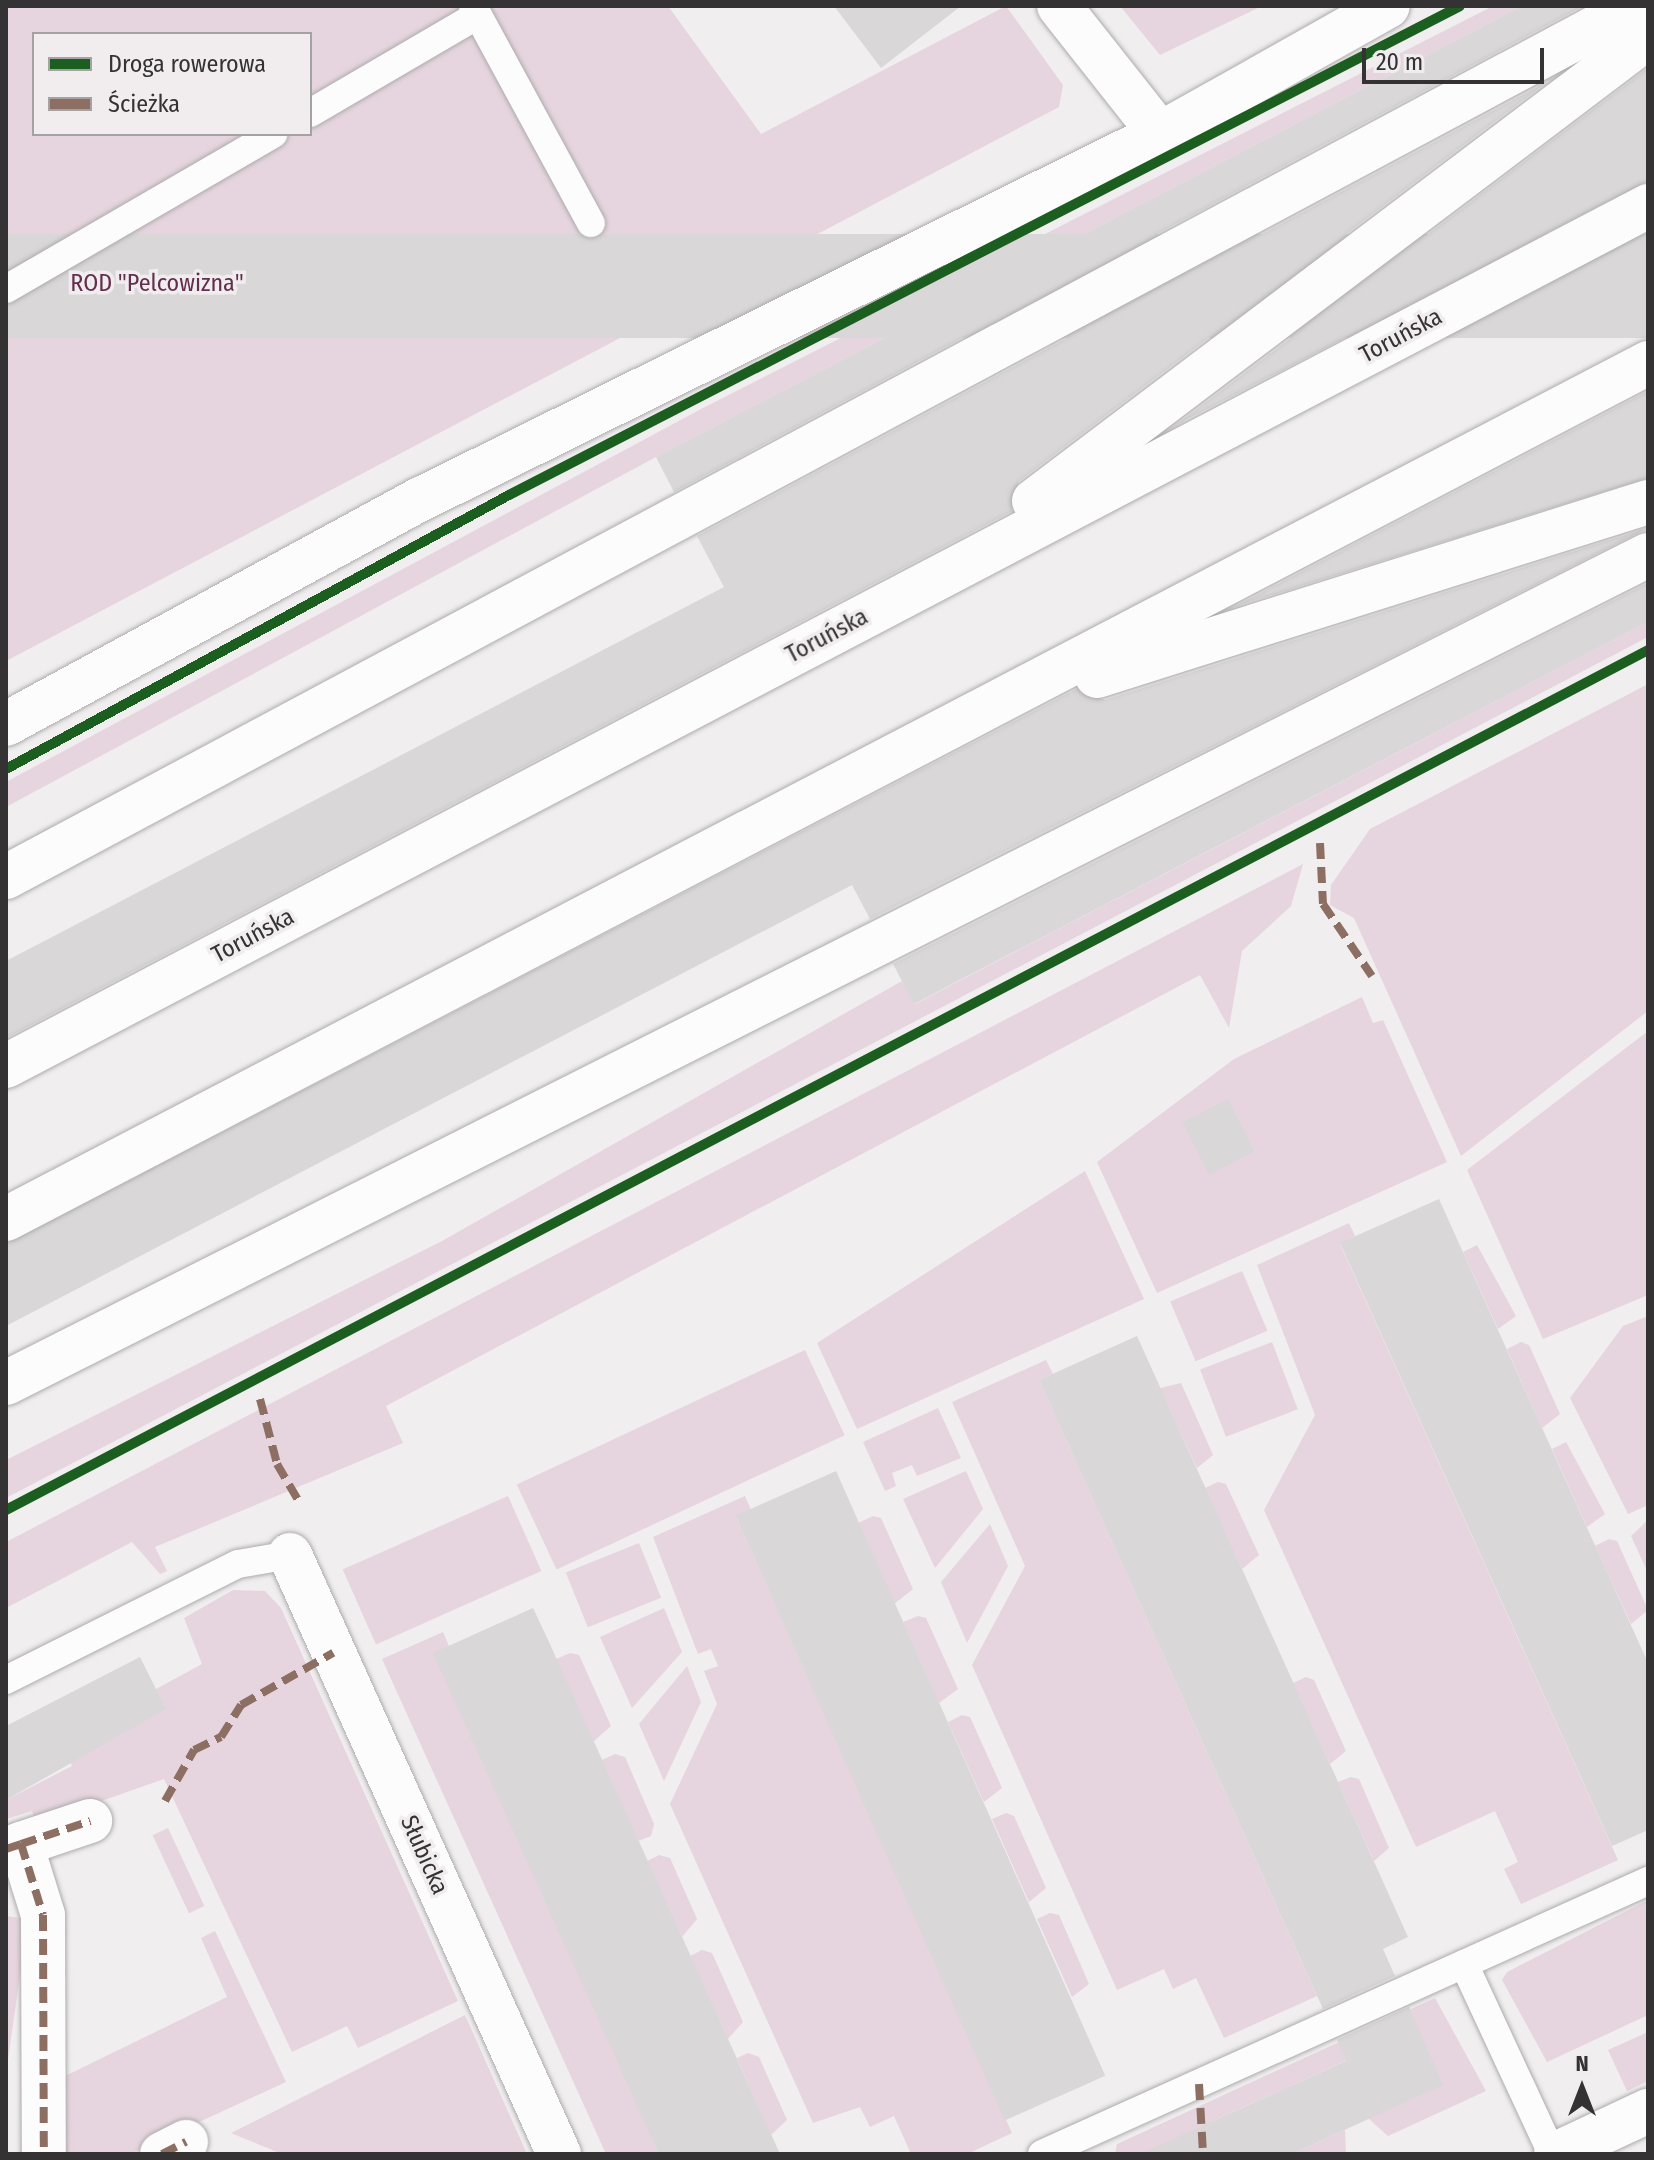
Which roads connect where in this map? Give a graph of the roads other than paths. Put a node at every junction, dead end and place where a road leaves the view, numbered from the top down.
1 (1059, 6) edge
2 (1388, 6) edge
3 (1636, 6) edge
4 (476, 10) edge
5 (1648, 37) edge
6 (312, 112) edge
7 (1160, 134) junction
8 (270, 136) edge
9 (1648, 206) edge
10 (591, 223) dead end
11 (6, 289) edge
12 (1648, 363) edge
13 (1648, 502) edge
14 (1648, 555) edge
15 (767, 668) junction
16 (6, 724) edge
17 (837, 786) junction
18 (6, 877) edge
19 (6, 1066) edge
20 (6, 1219) edge
21 (6, 1383) edge
22 (290, 1555) joint
23 (6, 1680) edge
24 (90, 1821) dead end
25 (14, 1846) edge
26 (1648, 1881) edge
27 (1464, 1964) junction
28 (1648, 2111) edge
29 (44, 2154) edge
30 (559, 2154) edge
31 (1042, 2154) edge
32 (1554, 2154) edge

1 - 7 main road
2 - 7 main road
3 - 18 main road
4 - 6 lane
4 - 10 lane
5 - 15 main road
7 - 16 main road
8 - 11 lane
9 - 15 main road, Toruńska
12 - 17 main road
13 - 17 main road
14 - 21 main road
15 - 19 main road, Toruńska
17 - 20 main road
22 - 23 lane
22 - 30 main road, Słubicka
24 - 25 main road
25 - 29 main road
26 - 27 lane
27 - 31 lane
27 - 32 lane
28 - 32 main road

